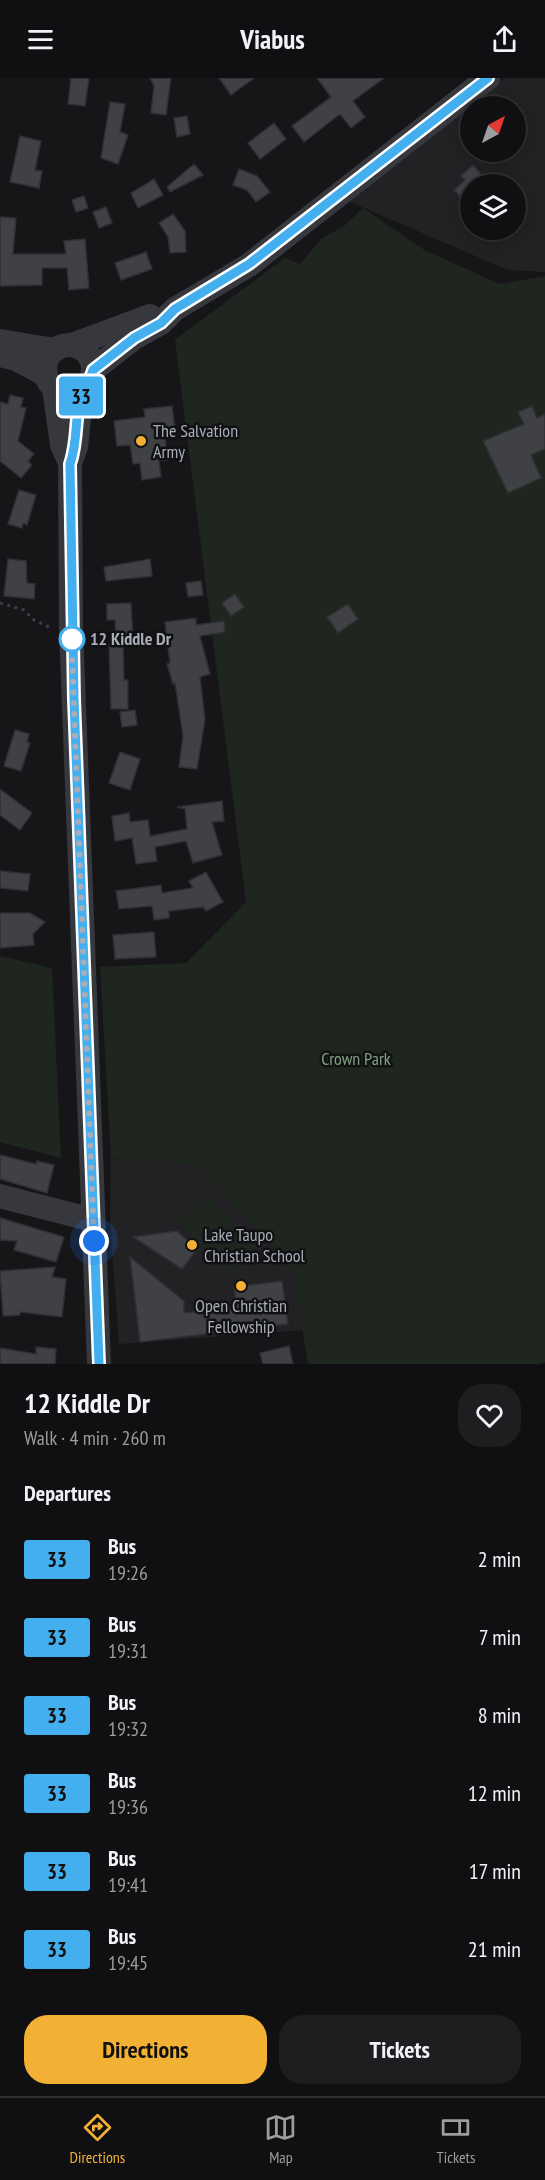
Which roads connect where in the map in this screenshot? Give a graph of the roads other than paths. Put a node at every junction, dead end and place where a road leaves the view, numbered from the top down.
1 (488, 78) edge
2 (175, 309) junction
3 (0, 341) edge
4 (63, 348) junction
5 (0, 355) edge
6 (88, 380) junction
7 (50, 381) junction
8 (70, 464) junction
9 (0, 1196) edge
10 (93, 1220) junction
11 (99, 1364) edge

1 - 2 street
2 - 4 street
2 - 6 street
3 - 4 street
4 - 6 street
4 - 7 street
5 - 7 street
6 - 7 street
6 - 8 street
7 - 8 street
8 - 10 street
9 - 10 street
10 - 11 street

